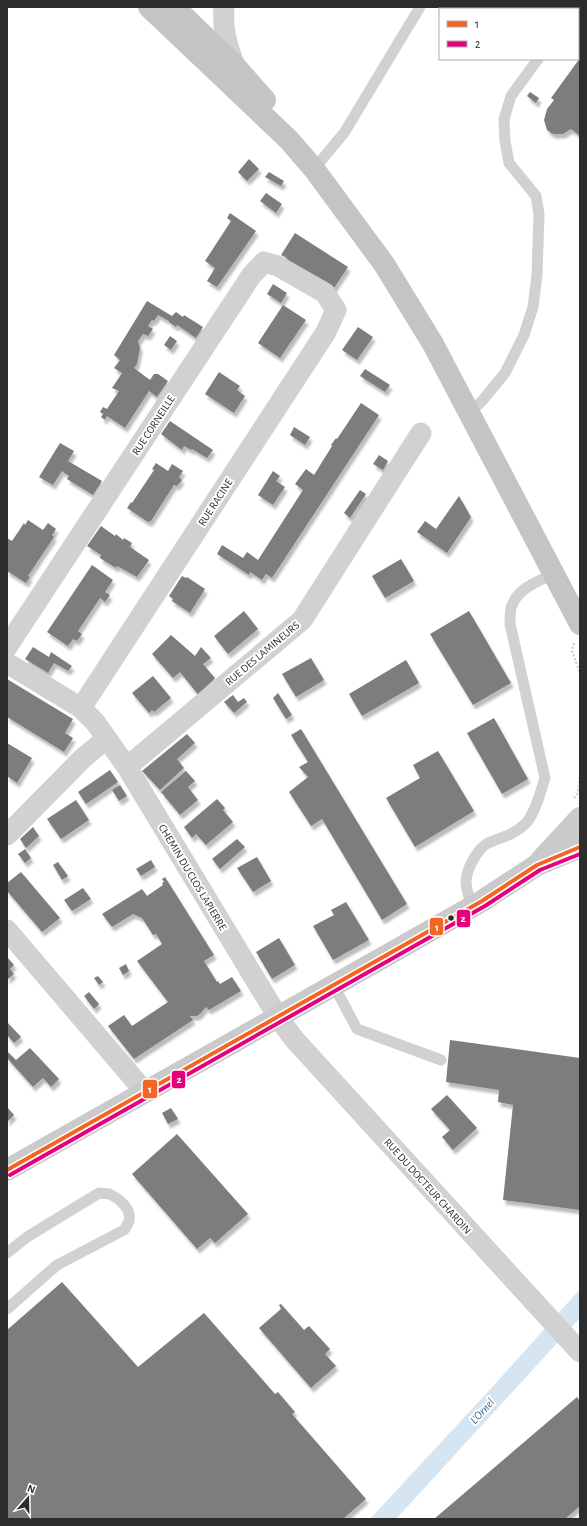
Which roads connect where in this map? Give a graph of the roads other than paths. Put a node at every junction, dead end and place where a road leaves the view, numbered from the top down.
1 (149, 7) edge
2 (174, 7) edge
3 (224, 7) edge
4 (420, 7) edge
5 (537, 60) edge
6 (235, 66) junction
7 (289, 140) junction
8 (314, 169) junction
9 (325, 293) joint
10 (470, 412) junction
11 (421, 433) dead end
12 (553, 574) junction
13 (580, 624) edge
14 (7, 647) edge
15 (7, 663) edge
16 (81, 708) junction
17 (106, 739) junction
18 (127, 767) junction
19 (580, 818) edge
20 (7, 835) edge
21 (580, 847) edge
22 (536, 865) junction
23 (472, 907) junction
24 (7, 930) edge
25 (334, 986) junction
26 (278, 1017) junction
27 (441, 1060) dead end
28 (145, 1092) junction
29 (7, 1170) edge
30 (27, 1237) junction
31 (7, 1247) edge
32 (7, 1253) edge
33 (7, 1309) edge
34 (577, 1349) edge

1 - 7 main road
2 - 6 main road
3 - 6 street
4 - 8 lane
5 - 10 lane
6 - 7 main road
7 - 8 main road
8 - 10 main road
9 - 14 street, RUE CORNEILLE
9 - 16 street, RUE RACINE
10 - 12 main road
11 - 18 street, RUE DES LAMINEURS
12 - 13 main road
12 - 23 lane
15 - 16 street, CHEMIN DU CLOS LAPIERRE
16 - 17 street, CHEMIN DU CLOS LAPIERRE
17 - 18 street, CHEMIN DU CLOS LAPIERRE
17 - 20 street
18 - 26 street, CHEMIN DU CLOS LAPIERRE
19 - 22 main road
21 - 22 main road
22 - 23 main road
23 - 25 main road
24 - 28 street
25 - 26 main road
25 - 27 lane
26 - 28 main road
26 - 34 street, RUE DU DOCTEUR CHARDIN
28 - 29 main road
30 - 31 lane
30 - 32 lane
30 - 33 lane

